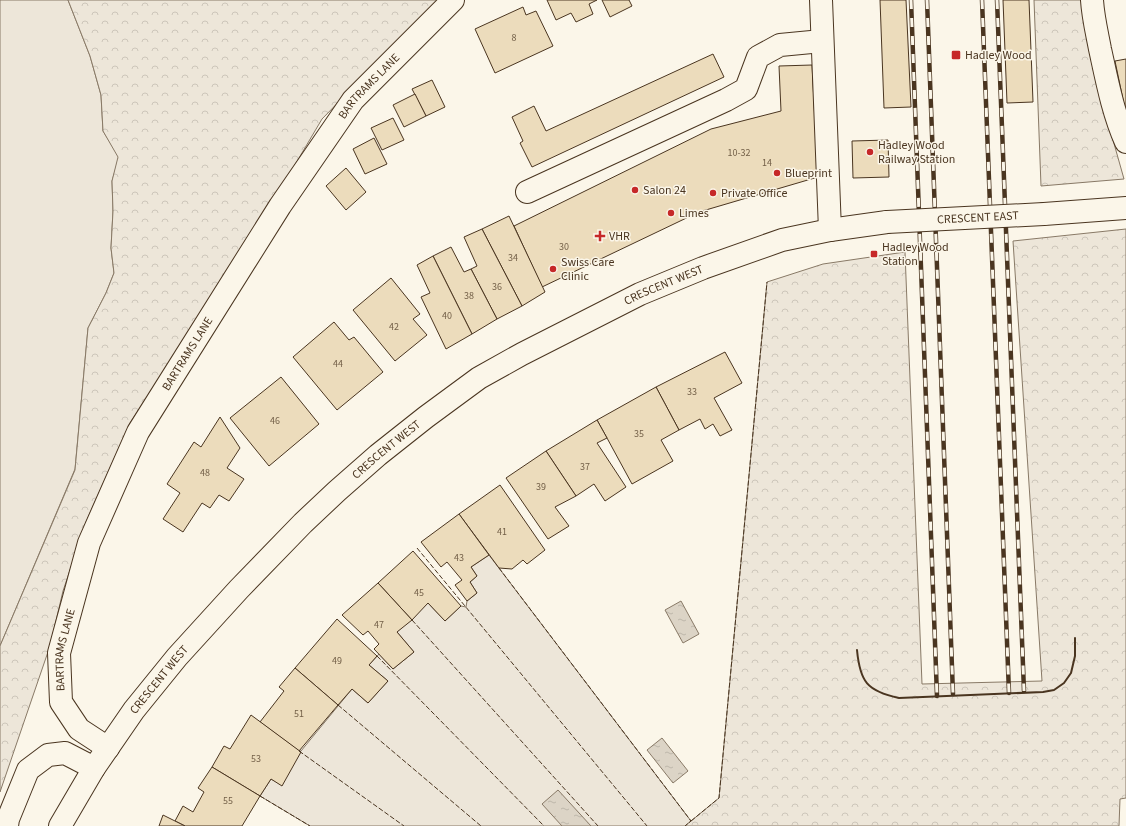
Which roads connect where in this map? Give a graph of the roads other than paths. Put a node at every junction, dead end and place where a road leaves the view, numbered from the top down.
1 (453, 0) edge
2 (821, 0) edge
3 (1092, 0) edge
4 (822, 41) junction
5 (1126, 142) edge
6 (526, 192) dead end
7 (1126, 208) edge
8 (830, 230) junction
9 (108, 748) junction
10 (94, 768) junction
11 (7, 826) edge
12 (60, 826) edge

1 - 9 street, BARTRAMS LANE
2 - 4 street
3 - 5 street
4 - 6 street
4 - 8 street
7 - 8 street, CRESCENT EAST, bridge
8 - 9 street, CRESCENT WEST
9 - 10 street, CRESCENT WEST
10 - 11 street
10 - 12 street, CRESCENT WEST

